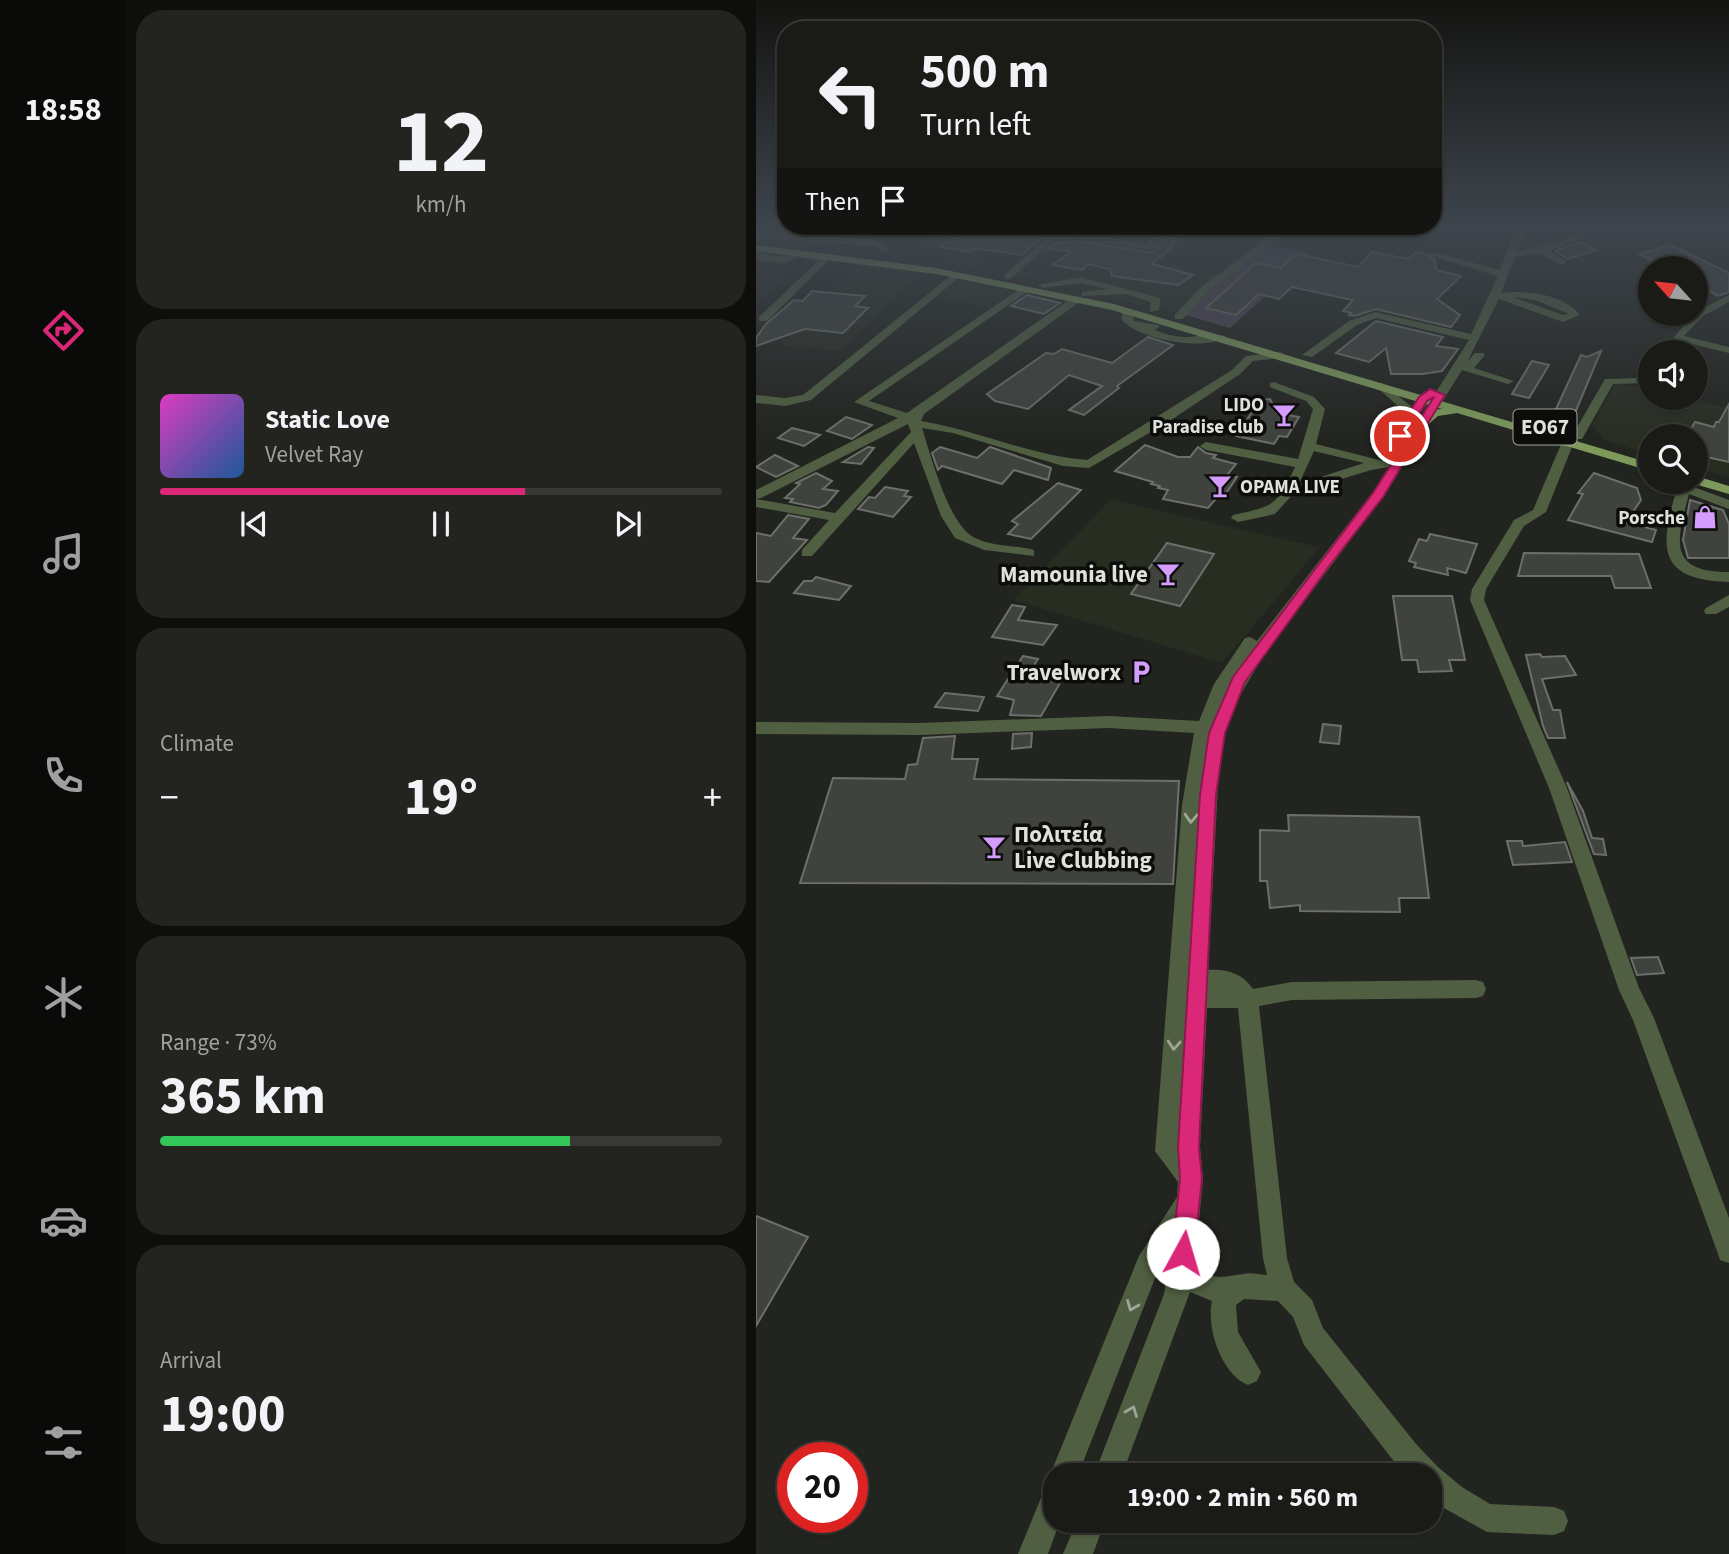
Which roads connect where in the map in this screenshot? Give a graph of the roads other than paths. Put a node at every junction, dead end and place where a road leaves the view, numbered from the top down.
1 (783, 300) edge
2 (927, 300) edge
3 (1011, 300) edge
4 (1077, 300) edge
5 (1093, 300) edge
6 (1100, 300) edge
7 (1154, 300) edge
8 (1195, 300) edge
9 (1497, 300) edge
10 (1510, 300) edge
11 (1542, 300) edge
12 (1726, 300) edge
13 (1127, 310) junction
14 (1154, 310) junction
15 (763, 319) dead end
16 (1177, 320) junction
17 (1143, 327) junction
18 (1221, 337) junction
19 (1677, 337) junction
20 (1475, 338) junction
21 (1675, 340) edge
22 (1469, 350) junction
23 (1729, 350) edge
24 (1280, 355) junction
25 (1308, 355) junction
26 (1508, 381) dead end
27 (1638, 381) edge
28 (1274, 385) dead end
29 (1382, 386) junction
30 (1432, 397) junction
31 (756, 399) edge
32 (1467, 412) junction
33 (915, 421) junction
34 (1413, 424) junction
35 (1573, 439) junction
36 (1206, 446) dead end
37 (1311, 447) junction
38 (1638, 455) edge
39 (1638, 463) edge
40 (1302, 464) junction
41 (1385, 464) junction
42 (1708, 475) edge
43 (1729, 481) edge
44 (1708, 486) edge
45 (1729, 490) edge
46 (1287, 492) junction
47 (1708, 493) edge
48 (1685, 494) edge
49 (756, 495) edge
50 (756, 503) edge
51 (1729, 505) edge
52 (838, 518) junction
53 (1238, 518) dead end
54 (807, 553) dead end
55 (1029, 553) dead end
56 (1729, 577) edge
57 (1729, 600) edge
58 (1711, 611) dead end
59 (1204, 727) junction
60 (756, 728) edge
61 (1197, 988) junction
62 (1476, 989) dead end
63 (1248, 999) junction
64 (1191, 1179) junction
65 (1729, 1251) edge
66 (1182, 1267) junction
67 (1284, 1289) junction
68 (1230, 1291) junction
69 (1248, 1372) dead end
70 (1069, 1463) edge
71 (1113, 1463) edge
72 (1415, 1463) edge
73 (1442, 1488) edge
74 (1554, 1521) dead end
75 (1043, 1529) edge
76 (1086, 1533) edge
77 (1033, 1554) edge
78 (1078, 1554) edge

1 - 15 street
2 - 31 street
3 - 33 street
4 - 33 street
5 - 13 main road, ΕΟ67
6 - 14 main road, ΕΟ67
7 - 14 street
8 - 16 street
9 - 20 street
10 - 11 street
12 - 19 street
13 - 16 main road, ΕΟ67
13 - 17 street
14 - 16 main road, ΕΟ67
16 - 17 street
16 - 18 main road, ΕΟ67
16 - 25 main road, ΕΟ67
17 - 18 street
18 - 24 main road, ΕΟ67
19 - 21 street
19 - 23 street
20 - 22 street
20 - 25 street
22 - 26 street
22 - 30 street
24 - 29 main road, ΕΟ67
24 - 33 street
25 - 30 main road, ΕΟ67
27 - 35 street
28 - 37 street
29 - 30 main road, ΕΟ67
29 - 34 street
30 - 32 main road, ΕΟ67
30 - 34 street
30 - 35 main road, ΕΟ67
32 - 34 main road
32 - 35 main road, ΕΟ67
33 - 49 street
33 - 52 street
33 - 55 street
34 - 41 street
34 - 61 street
35 - 38 main road, ΕΟ67
35 - 39 main road, ΕΟ67
35 - 65 street
36 - 40 street
37 - 40 street
37 - 41 street
40 - 46 street
41 - 46 street
41 - 59 street
42 - 43 main road
44 - 45 main road
46 - 53 street
47 - 51 street
48 - 56 street
50 - 52 street
52 - 54 street
57 - 58 street
59 - 60 street
59 -> 64 street
61 - 63 street
61 - 64 street
62 - 63 street
63 - 67 street
64 - 66 street
64 -> 70 street
66 - 68 street
71 -> 66 street
67 - 68 street
67 - 72 street
68 - 69 street
73 - 74 street
75 - 77 street
76 - 78 street

